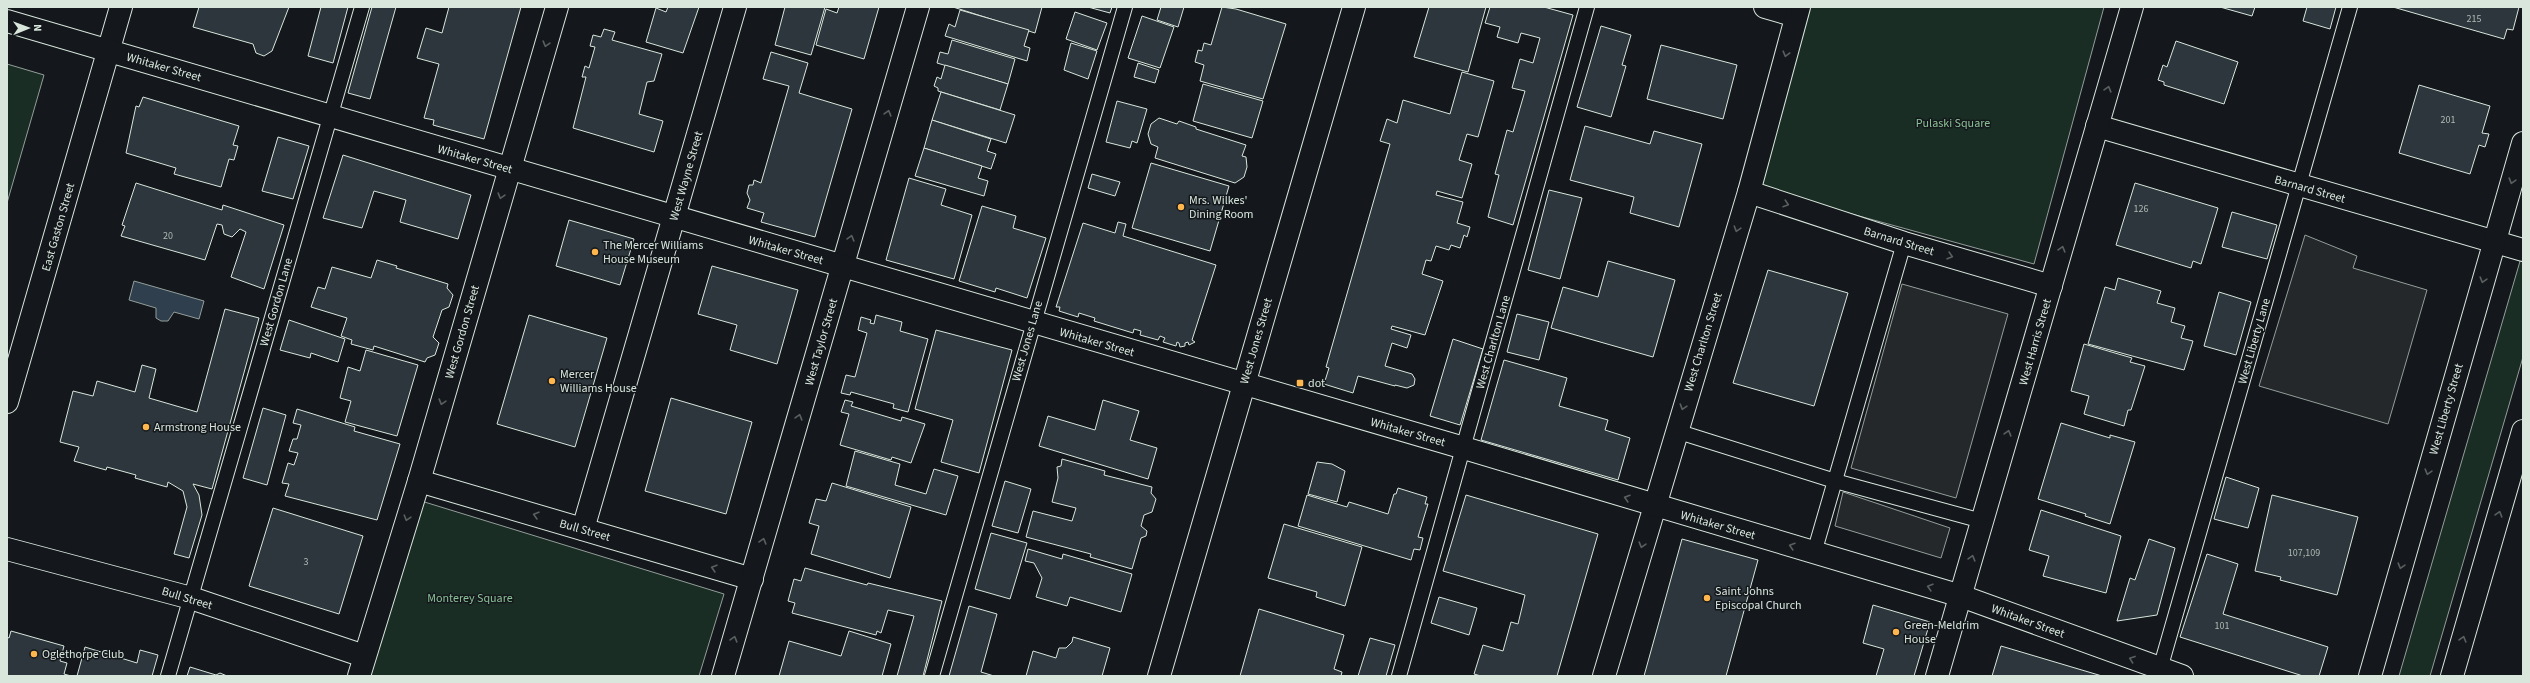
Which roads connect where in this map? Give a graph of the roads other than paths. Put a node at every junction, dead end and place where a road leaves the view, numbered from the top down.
1 (120, 7) edge
2 (362, 7) edge
3 (557, 7) edge
4 (735, 7) edge
5 (918, 7) edge
6 (1125, 7) edge
7 (1354, 7) edge
8 (1587, 7) edge
9 (1765, 7) edge
10 (2132, 7) edge
11 (2350, 7) edge
12 (1798, 12) edge
13 (7, 21) edge
14 (109, 51) junction
15 (330, 116) junction
16 (2097, 126) junction
17 (2523, 144) edge
18 (509, 169) junction
19 (2299, 185) junction
20 (1749, 192) junction
21 (673, 217) junction
22 (1904, 243) junction
23 (2494, 243) junction
24 (2523, 250) edge
25 (843, 267) junction
26 (2051, 286) junction
27 (1032, 323) junction
28 (1244, 385) junction
29 (7, 402) edge
30 (1676, 431) junction
31 (2523, 431) edge
32 (1464, 448) junction
33 (419, 481) junction
34 (1835, 481) junction
35 (1654, 506) junction
36 (1982, 521) junction
37 (583, 529) junction
38 (7, 549) edge
39 (1814, 553) junction
40 (752, 579) junction
41 (1961, 596) junction
42 (191, 598) junction
43 (361, 666) edge
44 (2159, 673) edge
45 (168, 676) edge
46 (723, 676) edge
47 (932, 676) edge
48 (1159, 676) edge
49 (1399, 676) edge
50 (1604, 676) edge
51 (1937, 676) edge
52 (2182, 676) edge
53 (2370, 676) edge
54 (2452, 676) edge

1 - 14 street, East Gaston Street
2 - 15 lane, West Gordon Lane
3 -> 18 street, West Gordon Street
4 - 21 street, West Wayne Street
25 -> 5 street, West Taylor Street
6 - 27 lane, West Jones Lane
7 - 28 street, West Jones Street
8 - 32 lane, West Charlton Lane
9 - 12 street
16 -> 10 street, West Harris Street
11 - 19 lane, West Liberty Lane
12 -> 20 street, West Charlton Street
13 - 14 street, Whitaker Street
14 - 15 street, Whitaker Street
14 - 29 street, East Gaston Street
15 - 18 street, Whitaker Street
15 - 42 lane, West Gordon Lane
16 - 19 street, Barnard Street
26 -> 16 street, West Harris Street
17 -> 23 street, West Liberty Street
18 - 21 street, Whitaker Street
18 -> 33 street, West Gordon Street
19 - 23 street, Barnard Street
19 - 44 lane, West Liberty Lane
20 -> 22 street, Barnard Street
20 -> 30 street, West Charlton Street
21 - 25 street, Whitaker Street
21 - 37 street, West Wayne Street
22 -> 26 street, Barnard Street
22 - 34 lane
23 - 24 street, Barnard Street
23 -> 53 street, West Liberty Street
25 - 27 street, Whitaker Street
40 -> 25 street, West Taylor Street
36 -> 26 street, West Harris Street
27 - 28 street, Whitaker Street
27 - 47 lane, West Jones Lane
28 - 32 street, Whitaker Street
28 - 48 street, West Jones Street
30 - 34 lane
30 - 35 street, West Charlton Street
54 -> 31 street
35 -> 32 street, Whitaker Street
32 - 49 lane, West Charlton Lane
37 -> 33 street, Bull Street
33 -> 43 street, West Gordon Street
34 - 36 lane
34 - 39 lane
39 -> 35 street, Whitaker Street
35 -> 50 street, West Charlton Street
41 -> 36 street, West Harris Street
40 -> 37 street, Bull Street
38 - 42 street, Bull Street
41 -> 39 street, Whitaker Street
46 -> 40 street, West Taylor Street
44 -> 41 street, Whitaker Street
41 - 51 street, West Harris Street
42 - 43 street, Bull Street
42 - 45 lane, West Gordon Lane
44 - 52 street, Whitaker Street

